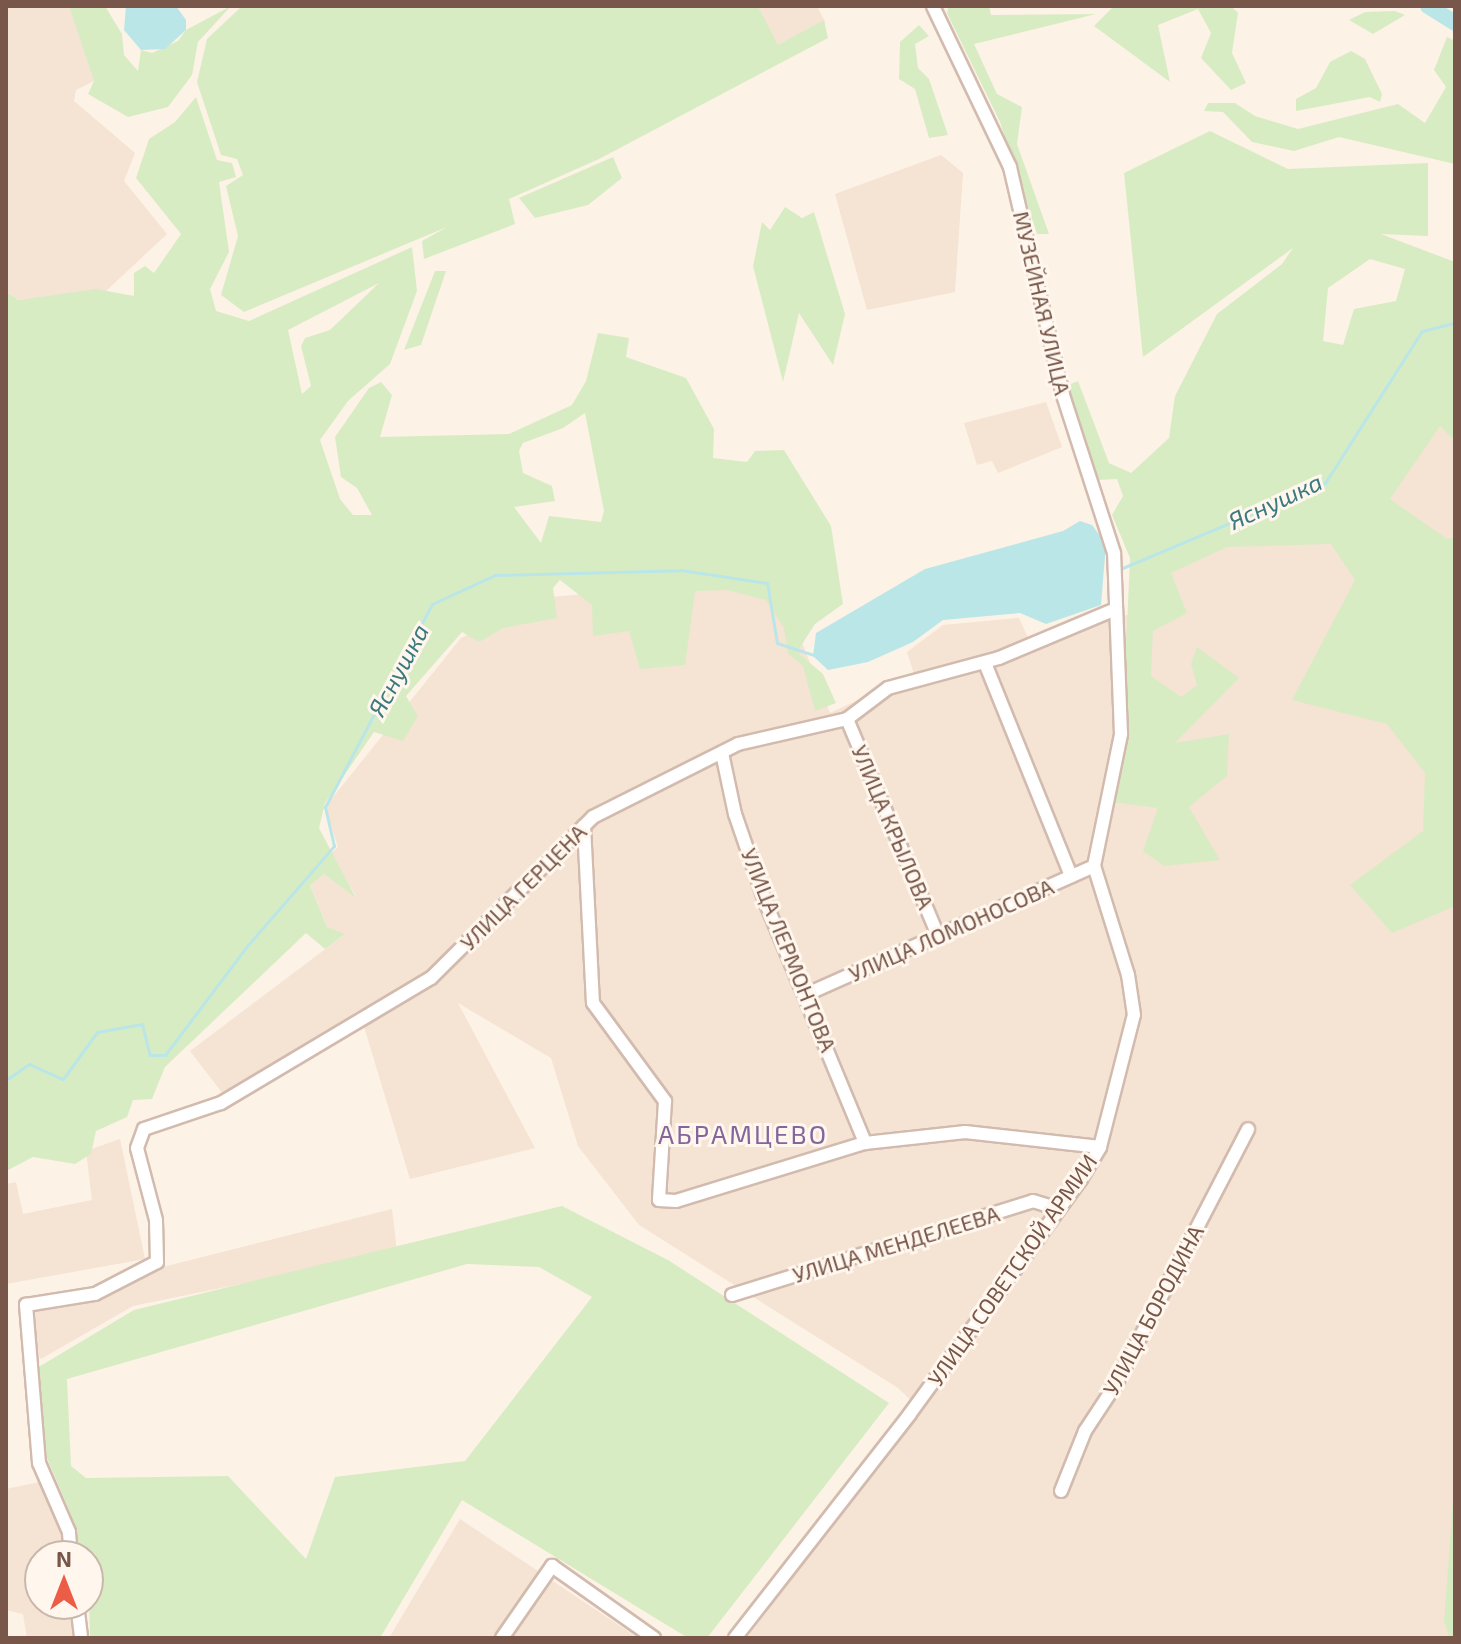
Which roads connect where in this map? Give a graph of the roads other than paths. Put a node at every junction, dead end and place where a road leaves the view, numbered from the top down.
1 (933, 6) edge
2 (1113, 610) junction
3 (985, 663) junction
4 (847, 719) junction
5 (722, 753) junction
6 (584, 826) junction
7 (1094, 866) junction
8 (1071, 876) junction
9 (938, 935) junction
10 (807, 994) junction
11 (1248, 1129) dead end
12 (865, 1143) junction
13 (1100, 1147) junction
14 (1059, 1209) junction
15 (732, 1295) dead end
16 (1061, 1491) dead end
17 (70, 1540) edge
18 (502, 1638) edge
19 (654, 1638) edge
20 (735, 1638) edge

1 - 2 street, МУЗЕЙНАЯ УЛИЦА
2 - 3 street, УЛИЦА ГЕРЦЕНА
2 - 7 street, УЛИЦА СОВЕТСКОЙ АРМИИ
3 - 4 street, УЛИЦА ГЕРЦЕНА
3 - 8 street
4 - 5 street, УЛИЦА ГЕРЦЕНА
4 - 9 street, УЛИЦА КРЫЛОВА
5 - 6 street, УЛИЦА ГЕРЦЕНА
5 - 10 street, УЛИЦА ЛЕРМОНТОВА
6 - 12 street
6 - 17 street, УЛИЦА ГЕРЦЕНА
7 - 8 street, УЛИЦА ЛОМОНОСОВА
7 - 13 street, УЛИЦА СОВЕТСКОЙ АРМИИ
8 - 9 street, УЛИЦА ЛОМОНОСОВА
9 - 10 street, УЛИЦА ЛОМОНОСОВА
10 - 12 street, УЛИЦА ЛЕРМОНТОВА
11 - 16 street, УЛИЦА БОРОДИНА
12 - 13 street
13 - 14 street, УЛИЦА СОВЕТСКОЙ АРМИИ
14 - 15 street, УЛИЦА МЕНДЕЛЕЕВА
14 - 20 street, УЛИЦА СОВЕТСКОЙ АРМИИ
18 - 19 street

